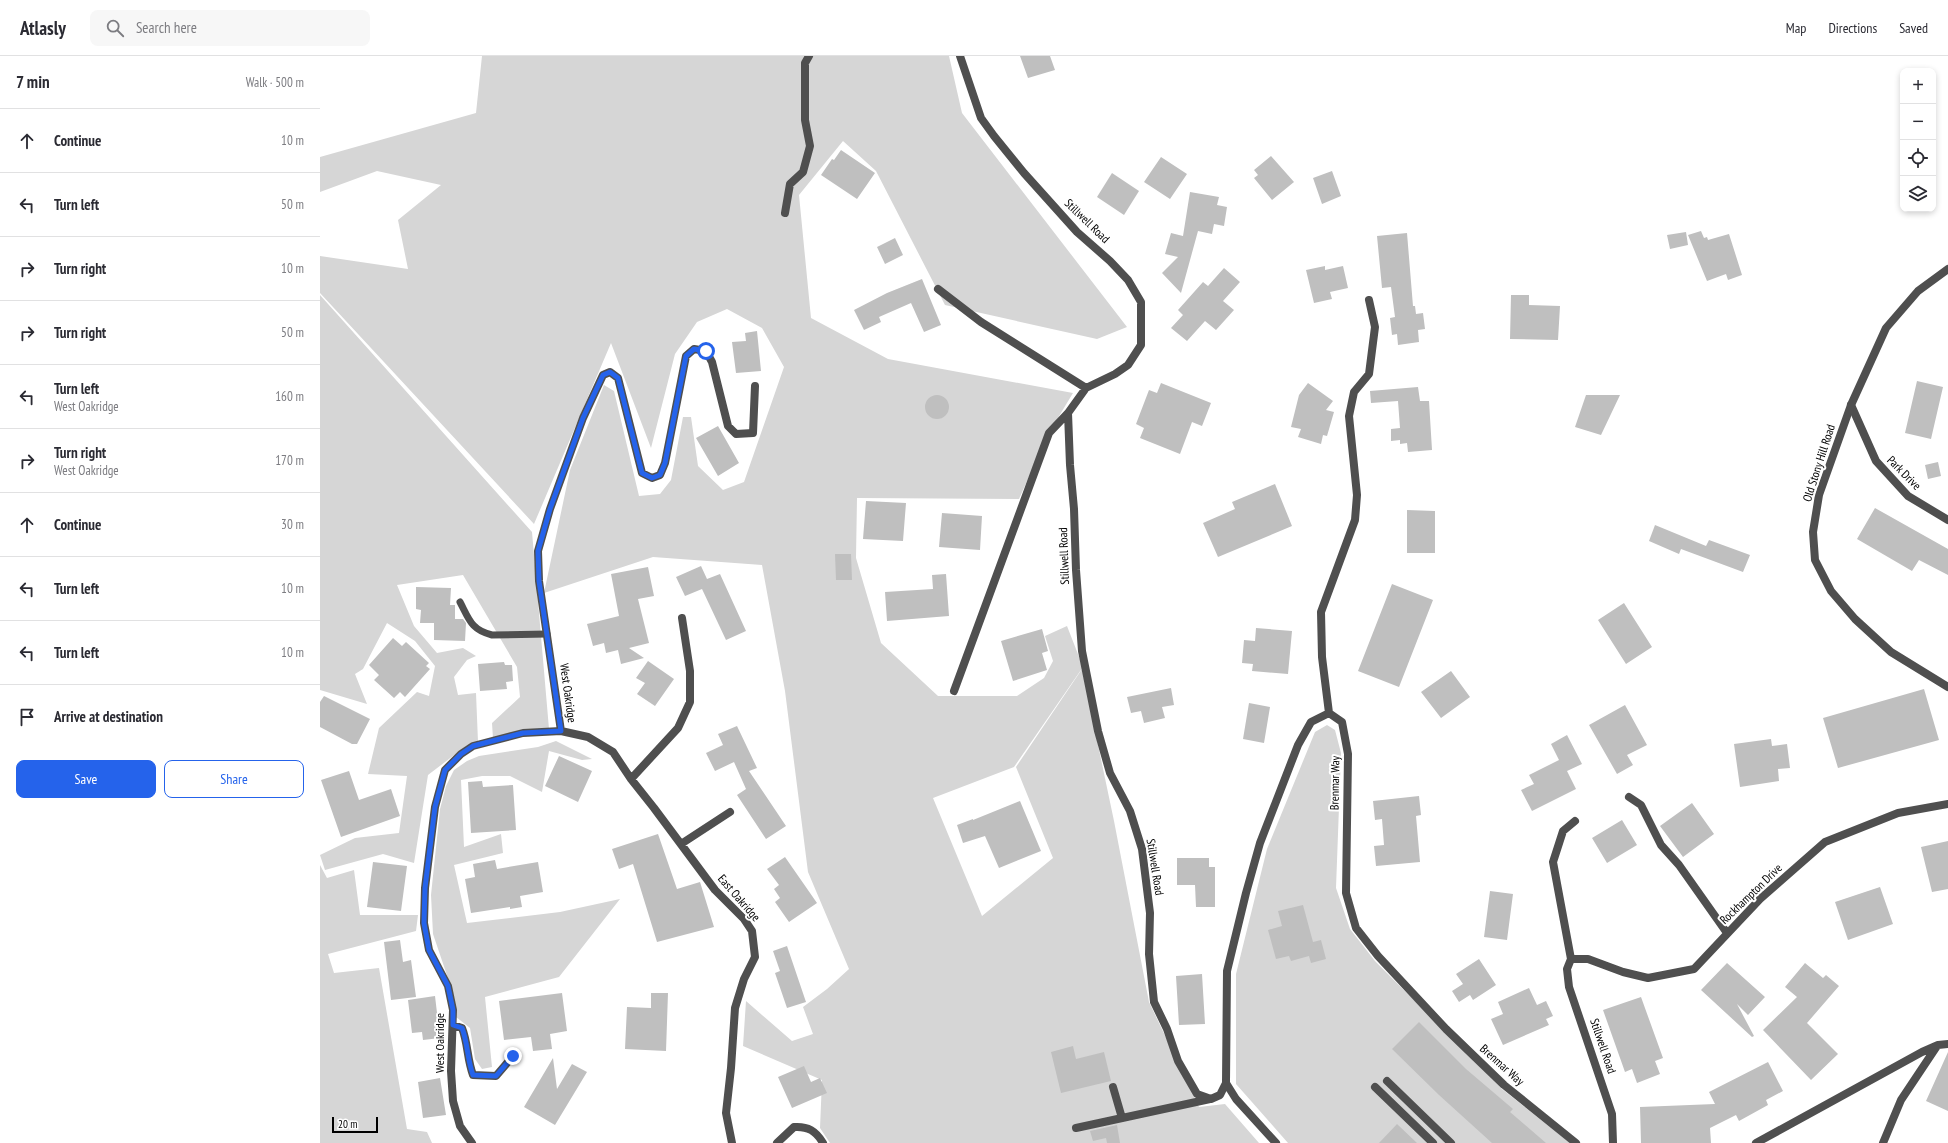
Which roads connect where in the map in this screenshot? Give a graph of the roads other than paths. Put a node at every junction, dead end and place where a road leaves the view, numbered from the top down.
1 (809, 56) edge
2 (960, 56) edge
3 (785, 213) dead end
4 (1948, 269) edge
5 (938, 288) dead end
6 (1369, 300) dead end
7 (755, 386) dead end
8 (1086, 388) junction
9 (1851, 405) junction
10 (1068, 413) junction
11 (1948, 520) edge
12 (460, 602) dead end
13 (682, 618) dead end
14 (547, 634) junction
15 (1948, 687) edge
16 (954, 691) dead end
17 (1329, 713) junction
18 (561, 731) junction
19 (631, 779) junction
20 (1629, 796) dead end
21 (1948, 804) edge
22 (730, 812) dead end
23 (1575, 821) dead end
24 (681, 844) junction
25 (1727, 933) junction
26 (1571, 959) junction
27 (453, 1025) junction
28 (1948, 1044) edge
29 (1938, 1045) junction
30 (513, 1056) dead end
31 (1387, 1081) dead end
32 (1226, 1083) junction
33 (1113, 1087) dead end
34 (1375, 1087) dead end
35 (1211, 1099) junction
36 (1122, 1118) junction
37 (1076, 1128) dead end
38 (472, 1143) edge
39 (732, 1143) edge
40 (777, 1143) edge
41 (824, 1143) edge
42 (1276, 1143) edge
43 (1433, 1143) edge
44 (1450, 1143) edge
45 (1576, 1143) edge
46 (1612, 1143) edge
47 (1756, 1143) edge
48 (1883, 1143) edge

1 - 3 street
2 - 8 street, Stillwell Road
4 - 9 street, Old Stony Hill Road
5 - 8 street
6 - 17 street
7 - 14 street, West Oakridge
8 - 10 street, Stillwell Road
9 - 11 street, Park Drive
9 - 15 street, Old Stony Hill Road
10 - 16 street
10 - 35 street, Stillwell Road
12 - 14 lane
13 - 19 street
14 - 18 street, West Oakridge
17 - 32 street
17 - 45 street, Brenmar Way
18 - 19 street, East Oakridge
18 - 27 street, West Oakridge
19 - 24 street, East Oakridge
20 - 25 street
21 - 25 street, Rockhampton Drive
22 - 24 street
23 - 26 street, Stillwell Road
24 - 39 street, East Oakridge
25 - 26 street, Rockhampton Drive
26 - 46 street, Stillwell Road
27 - 30 street
27 - 38 street, West Oakridge
28 - 29 street
29 - 47 street
29 - 48 street
31 - 44 street
32 - 35 street
32 - 42 street
33 - 36 street
34 - 43 street
35 - 36 street
36 - 37 street
40 - 41 street

